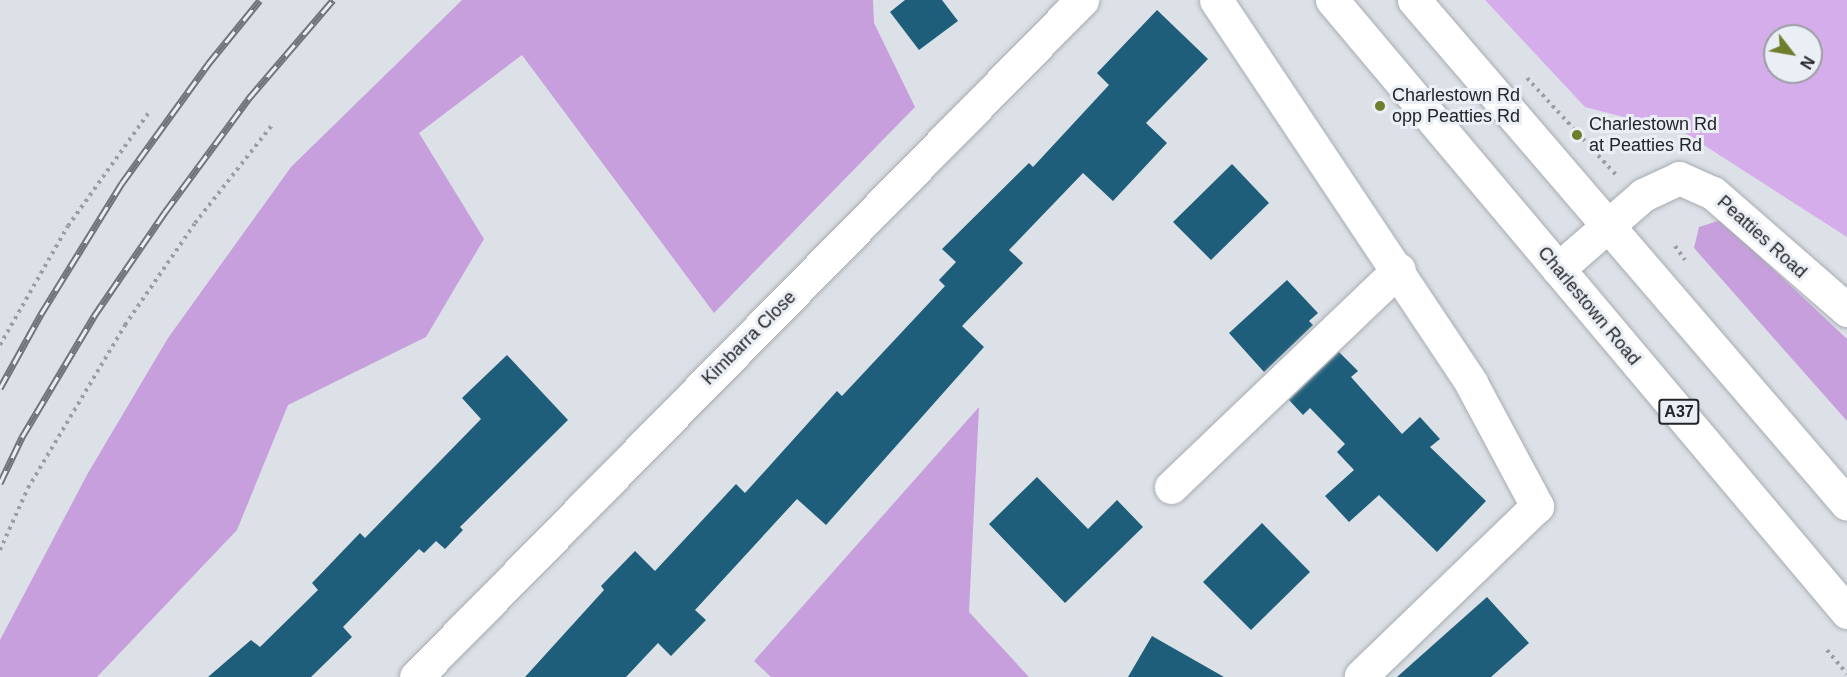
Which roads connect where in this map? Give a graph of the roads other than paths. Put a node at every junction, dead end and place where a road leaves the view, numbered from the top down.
1 (1082, 0) edge
2 (1216, 0) edge
3 (1332, 0) edge
4 (1413, 5) edge
5 (1610, 224) junction
6 (1399, 269) junction
7 (1558, 269) junction
8 (1847, 309) edge
9 (1172, 487) dead end
10 (1847, 504) edge
11 (1847, 612) edge
12 (1361, 676) edge
13 (416, 677) edge

1 - 13 main road, Kimbarra Close
2 - 6 main road
3 - 7 main road, Charlestown Road / A37
4 - 5 main road
5 - 7 main road, Peatties Road
5 - 8 main road, Peatties Road
5 - 10 main road
6 - 9 main road
6 - 12 main road
7 - 11 main road, Charlestown Road / A37

